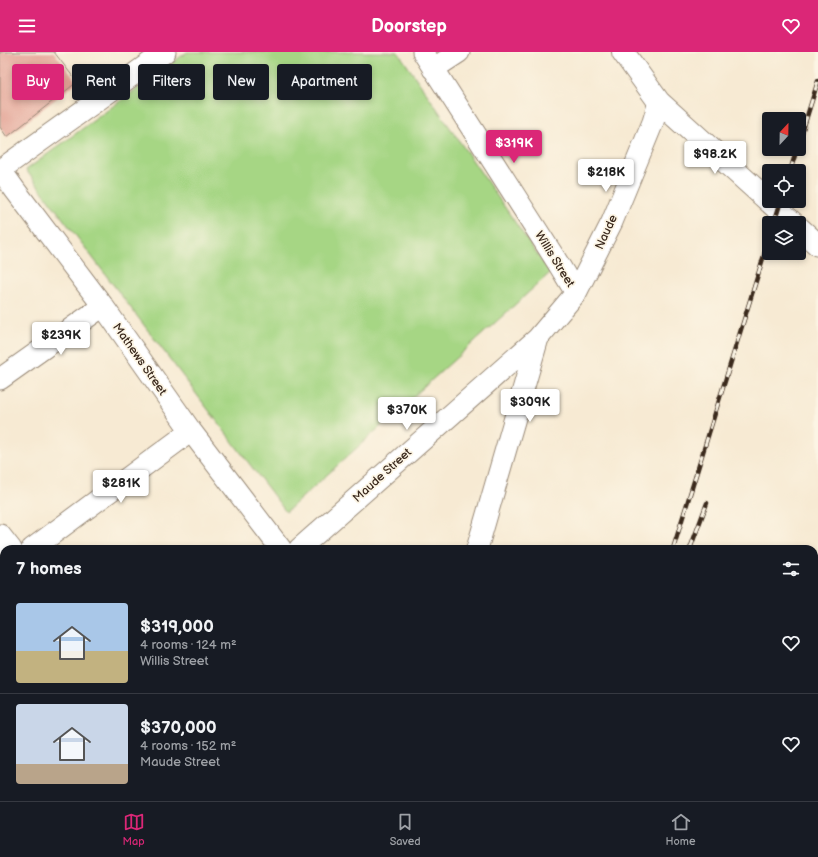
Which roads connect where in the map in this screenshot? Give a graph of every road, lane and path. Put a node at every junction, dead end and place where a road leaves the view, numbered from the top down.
1 (165, 52) edge
2 (459, 52) edge
3 (623, 52) edge
4 (428, 60) edge
5 (659, 102) junction
6 (0, 170) edge
7 (785, 216) edge
8 (806, 234) edge
9 (818, 245) edge
10 (576, 293) junction
11 (104, 306) junction
12 (538, 338) junction
13 (0, 379) edge
14 (191, 432) junction
15 (0, 535) edge
16 (8, 545) edge
17 (37, 545) edge
18 (278, 545) edge
19 (304, 545) edge
20 (478, 545) edge

1 - 6 street
2 - 4 street
3 - 5 street
4 - 10 street, Willis Street
5 - 7 street
5 - 10 street, Naude
6 - 11 street, Mathews Street
8 - 9 street
10 - 12 street, Willis Street
11 - 13 street
11 - 14 street, Mathews Street
12 - 19 street, Maude Street
12 - 20 street, Willis Street
14 - 17 street
14 - 18 street, Mathews Street
15 - 16 street

